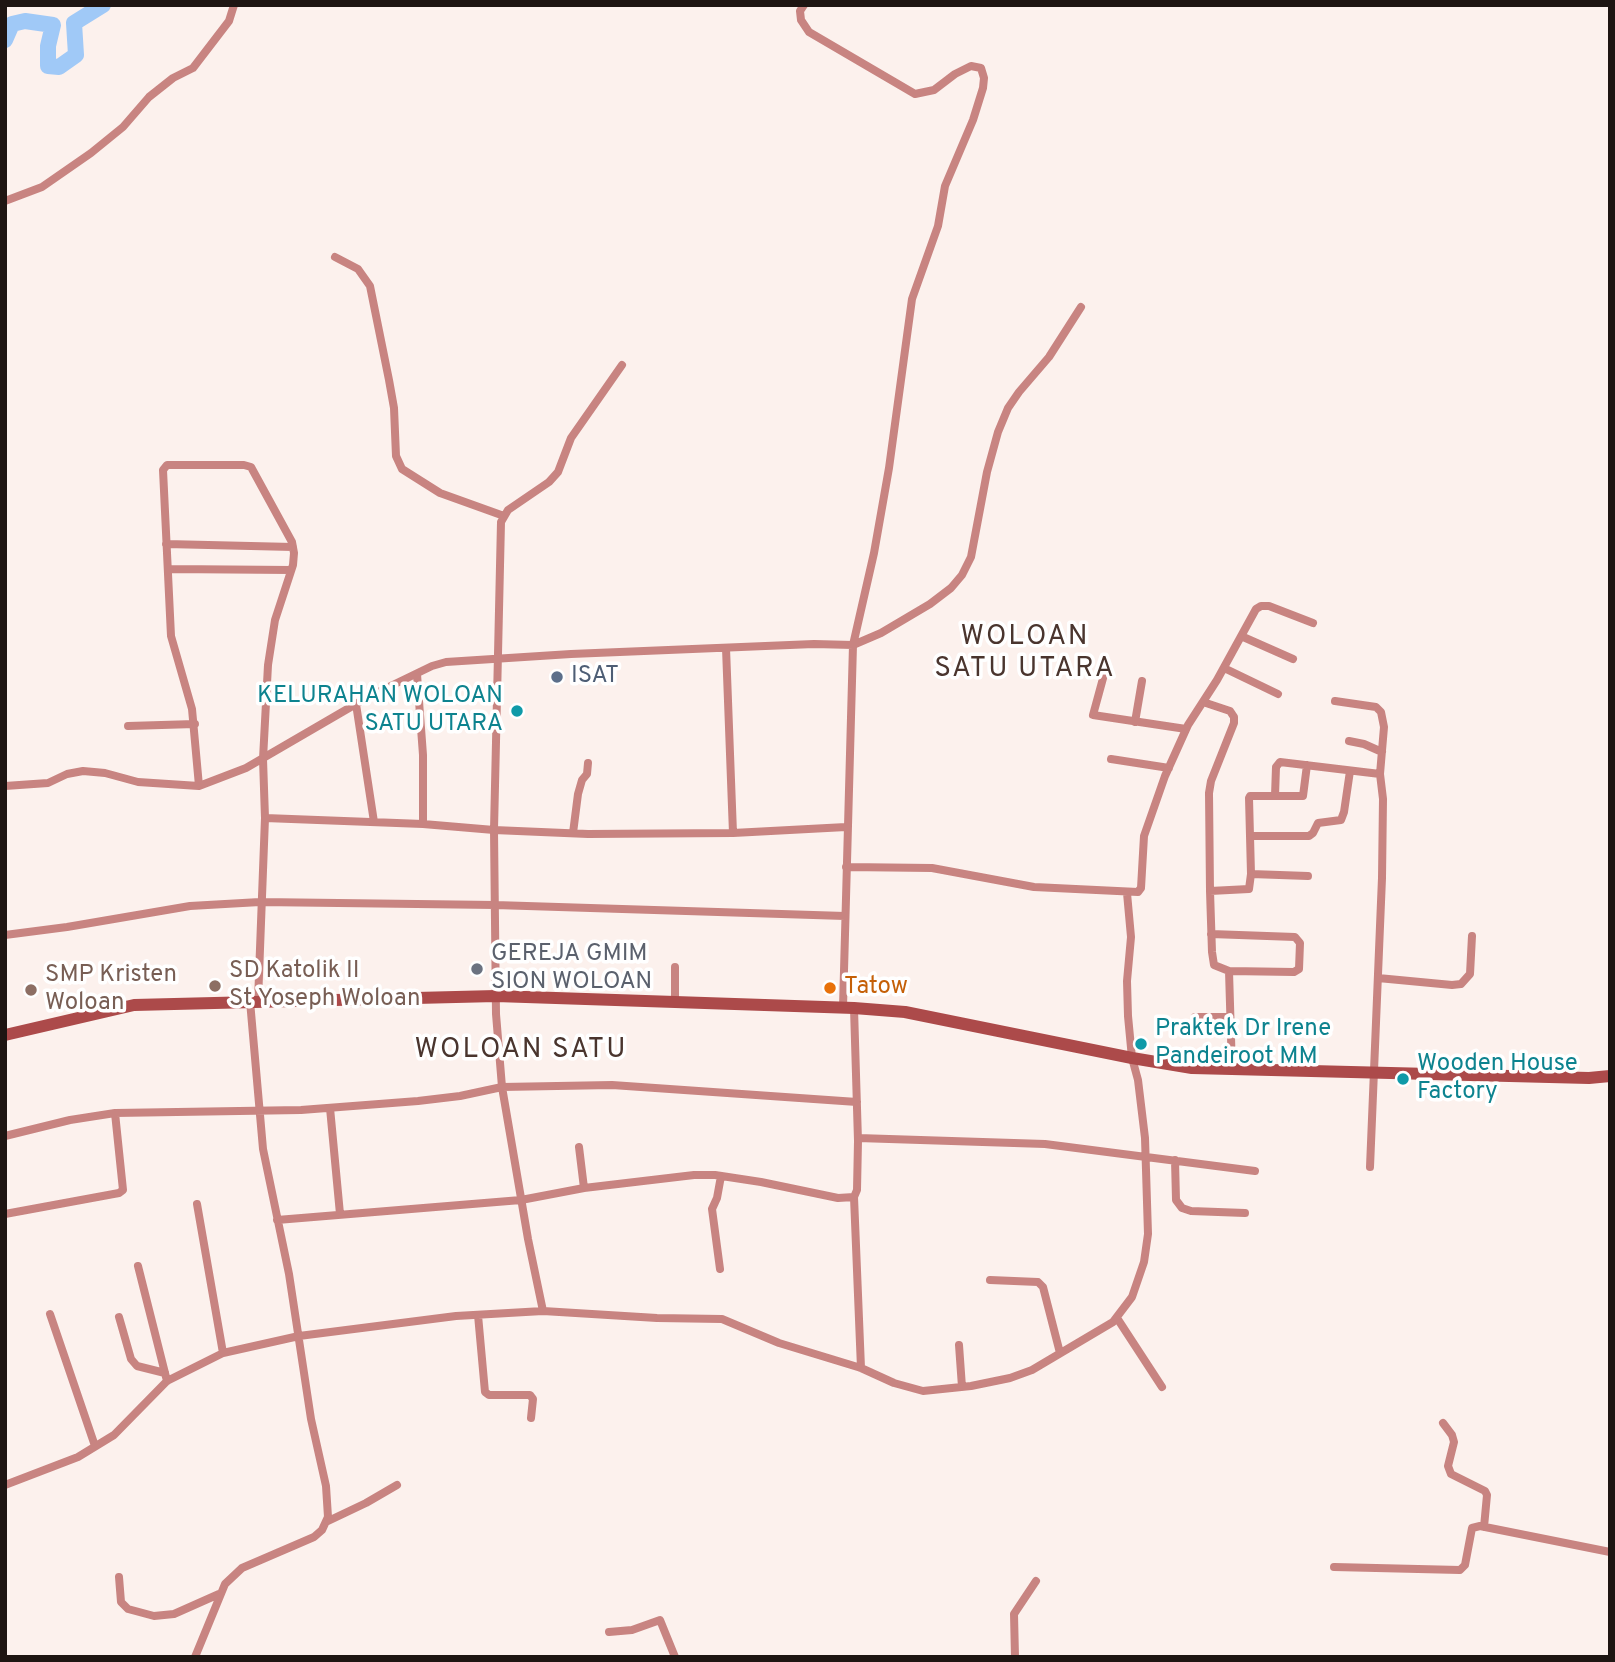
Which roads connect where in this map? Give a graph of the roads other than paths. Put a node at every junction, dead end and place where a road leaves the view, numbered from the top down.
1 (234, 5) edge
2 (804, 5) edge
3 (5, 201) edge
4 (335, 257) dead end
5 (1082, 307) dead end
6 (622, 365) dead end
7 (504, 516) junction
8 (166, 544) junction
9 (293, 547) junction
10 (167, 569) junction
11 (291, 570) junction
12 (1313, 623) dead end
13 (1241, 636) junction
14 (853, 645) junction
15 (726, 648) junction
16 (498, 657) junction
17 (1293, 659) dead end
18 (1224, 668) junction
19 (1105, 671) dead end
20 (417, 674) junction
21 (1142, 681) dead end
22 (1278, 694) dead end
23 (1335, 701) dead end
24 (1203, 702) junction
25 (356, 704) junction
26 (1135, 722) junction
27 (195, 724) junction
28 (128, 726) dead end
29 (1186, 729) junction
30 (1349, 741) dead end
31 (1382, 752) junction
32 (263, 759) junction
33 (1111, 759) dead end
34 (588, 763) dead end
35 (1307, 765) junction
36 (1169, 768) junction
37 (1350, 771) junction
38 (1380, 774) junction
39 (5, 786) edge
40 (199, 786) junction
41 (1275, 796) junction
42 (265, 818) junction
43 (374, 822) junction
44 (423, 824) junction
45 (846, 827) junction
46 (494, 830) junction
47 (573, 833) junction
48 (733, 833) junction
49 (1251, 836) junction
50 (846, 867) junction
51 (1251, 874) junction
52 (1308, 876) dead end
53 (1210, 891) junction
54 (1128, 892) junction
55 (260, 902) junction
56 (495, 905) junction
57 (845, 916) junction
58 (1211, 934) junction
59 (5, 936) edge
60 (1472, 936) dead end
61 (675, 967) dead end
62 (1229, 971) junction
63 (1378, 978) junction
64 (496, 996) junction
65 (254, 1001) junction
66 (675, 1002) junction
67 (848, 1007) junction
68 (1195, 1017) dead end
69 (1230, 1017) junction
70 (5, 1035) edge
71 (1132, 1058) junction
72 (1233, 1070) junction
73 (1374, 1071) junction
74 (1610, 1076) edge
75 (502, 1087) junction
76 (858, 1102) junction
77 (330, 1108) junction
78 (258, 1112) junction
79 (115, 1113) junction
80 (5, 1136) edge
81 (858, 1138) junction
82 (579, 1147) dead end
83 (1146, 1156) junction
84 (1175, 1160) junction
85 (1370, 1167) dead end
86 (1255, 1171) dead end
87 (721, 1176) junction
88 (584, 1188) junction
89 (854, 1197) junction
90 (521, 1200) junction
91 (197, 1204) dead end
92 (1245, 1213) dead end
93 (5, 1214) edge
94 (340, 1214) junction
95 (277, 1220) junction
96 (138, 1266) dead end
97 (720, 1269) dead end
98 (990, 1280) dead end
99 (543, 1311) junction
100 (50, 1314) dead end
101 (478, 1315) junction
102 (119, 1317) dead end
103 (1117, 1318) junction
104 (299, 1336) junction
105 (959, 1345) dead end
106 (223, 1353) junction
107 (1060, 1353) junction
108 (860, 1368) junction
109 (166, 1377) junction
110 (962, 1387) junction
111 (1162, 1387) dead end
112 (531, 1418) dead end
113 (1443, 1423) dead end
114 (95, 1447) junction
115 (5, 1485) edge
116 (397, 1485) dead end
117 (326, 1522) junction
118 (1484, 1527) junction
119 (1610, 1552) edge
120 (1334, 1567) dead end
121 (119, 1577) dead end
122 (1037, 1581) dead end
123 (219, 1594) junction
124 (609, 1632) dead end
125 (195, 1657) edge
126 (676, 1657) edge
127 (1015, 1657) edge

1 - 3 street
2 - 14 street
4 - 7 street
5 - 14 street
6 - 7 street
7 - 16 street
8 - 9 street
8 - 9 street
8 - 10 street
9 - 11 street
10 - 11 street
10 - 27 street
11 - 32 street
12 - 13 street
13 - 17 street
13 - 18 street
14 - 15 street
14 - 45 street
15 - 16 street
15 - 48 street
16 - 20 street
16 - 46 street
18 - 22 street
18 - 24 street
19 - 26 street
20 - 25 street
20 - 44 street
21 - 26 street
23 - 31 street
24 - 29 street
24 - 53 street
25 - 32 street
25 - 43 street
26 - 29 street
27 - 28 street
27 - 40 street
29 - 36 street
30 - 31 street
31 - 38 street
32 - 40 street
32 - 42 street
33 - 36 street
34 - 47 street
35 - 37 street
35 - 41 street
35 - 41 street
36 - 54 street
37 - 38 street
37 - 49 street
38 - 63 street
39 - 40 street
41 - 49 street
42 - 43 street
42 - 55 street
43 - 44 street
44 - 46 street
45 - 48 street
45 - 50 street
46 - 47 street
46 - 56 street
47 - 48 street
49 - 51 street
50 - 54 street
50 - 57 street
51 - 52 street
51 - 53 street
53 - 58 street
54 - 71 street
55 - 56 street
55 - 59 street
55 - 65 street
56 - 57 street
56 - 64 street
57 - 67 street
58 - 62 street
58 - 62 street
60 - 63 street
61 - 66 street
62 - 69 street
63 - 73 street
64 - 65 main road
64 - 66 main road
64 - 75 street
65 - 70 main road
65 - 78 street
66 - 67 main road
67 - 71 main road
67 - 76 street
68 - 69 street
69 - 72 street
71 - 72 main road
71 - 83 street
72 - 73 main road
73 - 74 main road
73 - 85 street
75 - 76 street
75 - 77 street
75 - 90 street
76 - 81 street
77 - 78 street
77 - 94 street
78 - 79 street
78 - 95 street
79 - 80 street
79 - 93 street
81 - 83 street
81 - 89 street
82 - 88 street
83 - 84 street
83 - 103 street
84 - 86 street
84 - 92 street
87 - 88 street
87 - 89 street
87 - 97 street
88 - 90 street
89 - 108 street
90 - 94 street
90 - 99 street
91 - 106 street
94 - 95 street
95 - 104 street
96 - 109 street
98 - 107 street
99 - 101 street
99 - 108 street
100 - 114 street
101 - 104 street
101 - 112 street
102 - 109 street
103 - 107 street
103 - 111 street
104 - 106 street
104 - 117 street
105 - 110 street
106 - 109 street
107 - 110 street
108 - 110 street
109 - 114 street
113 - 118 street
114 - 115 street
116 - 117 street
117 - 123 street
118 - 119 street
118 - 120 street
121 - 123 street
122 - 127 street
123 - 125 street
124 - 126 street

